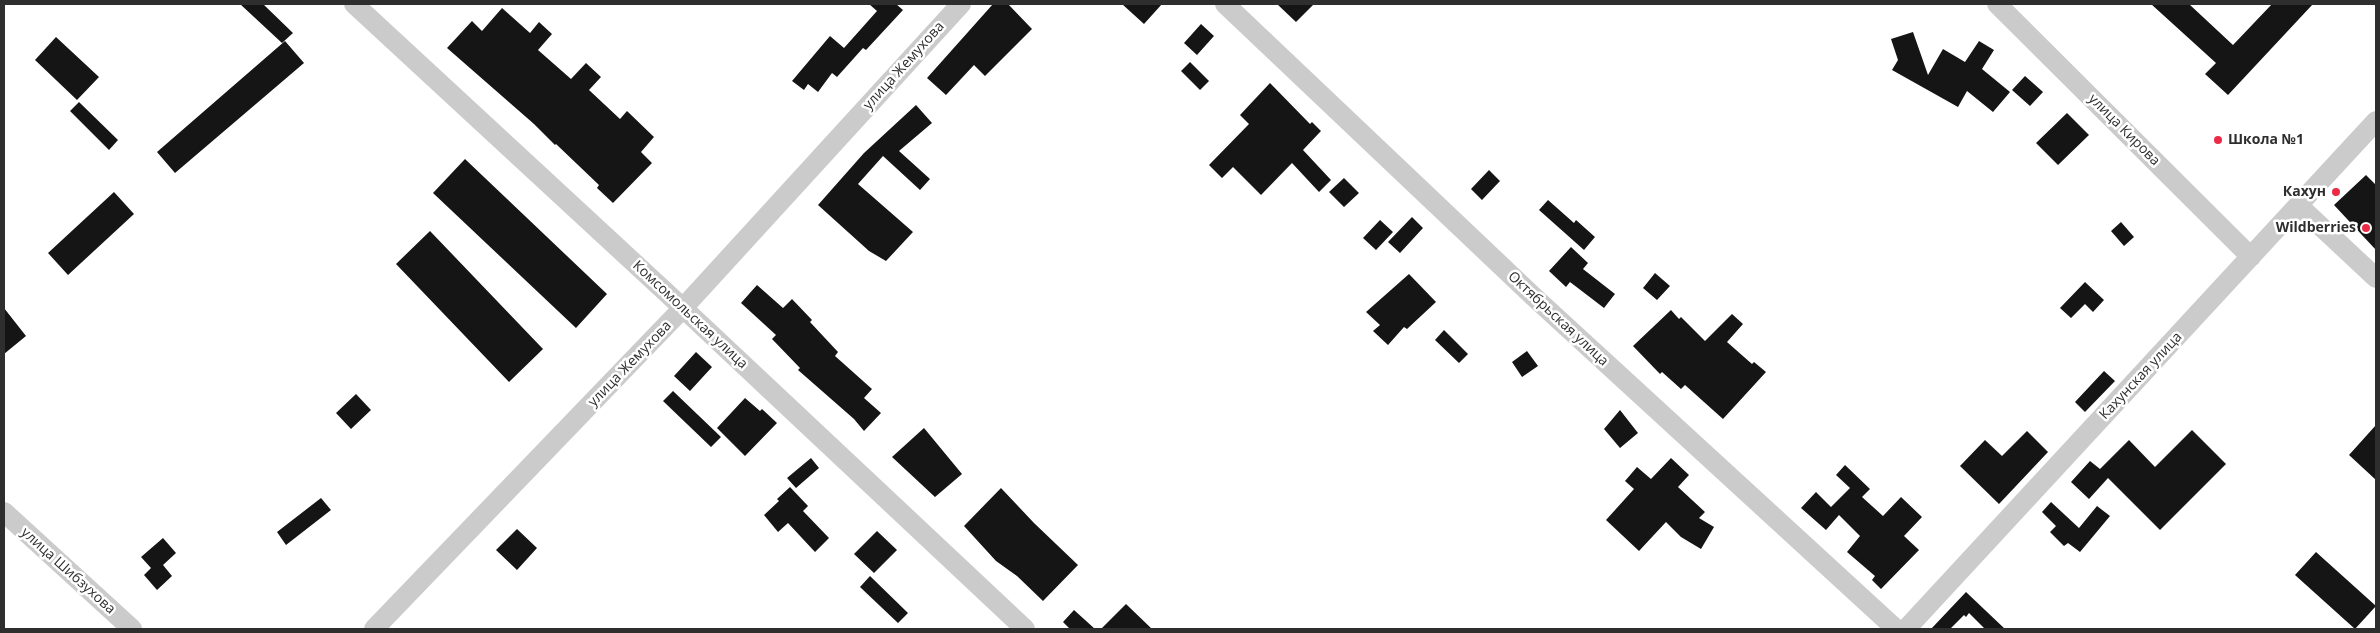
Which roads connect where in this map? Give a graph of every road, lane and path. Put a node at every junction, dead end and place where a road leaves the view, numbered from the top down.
1 (354, 4) edge
2 (960, 4) edge
3 (1225, 4) edge
4 (1996, 4) edge
5 (2376, 121) edge
6 (2299, 206) junction
7 (2252, 257) junction
8 (2376, 278) edge
9 (683, 308) junction
10 (4, 512) edge
11 (132, 629) edge
12 (374, 629) edge
13 (1025, 629) edge
14 (1896, 629) edge
15 (1906, 629) edge

1 - 9 street, Комсомольская улица
2 - 9 street, улица Жемухова
3 - 14 street, Октябрьская улица
4 - 7 street, улица Кирова
5 - 6 street, Кахунская улица
6 - 7 street, Кахунская улица
6 - 8 street
7 - 15 street, Кахунская улица
9 - 12 street, улица Жемухова
9 - 13 street, Комсомольская улица
10 - 11 street, улица Шибзухова

